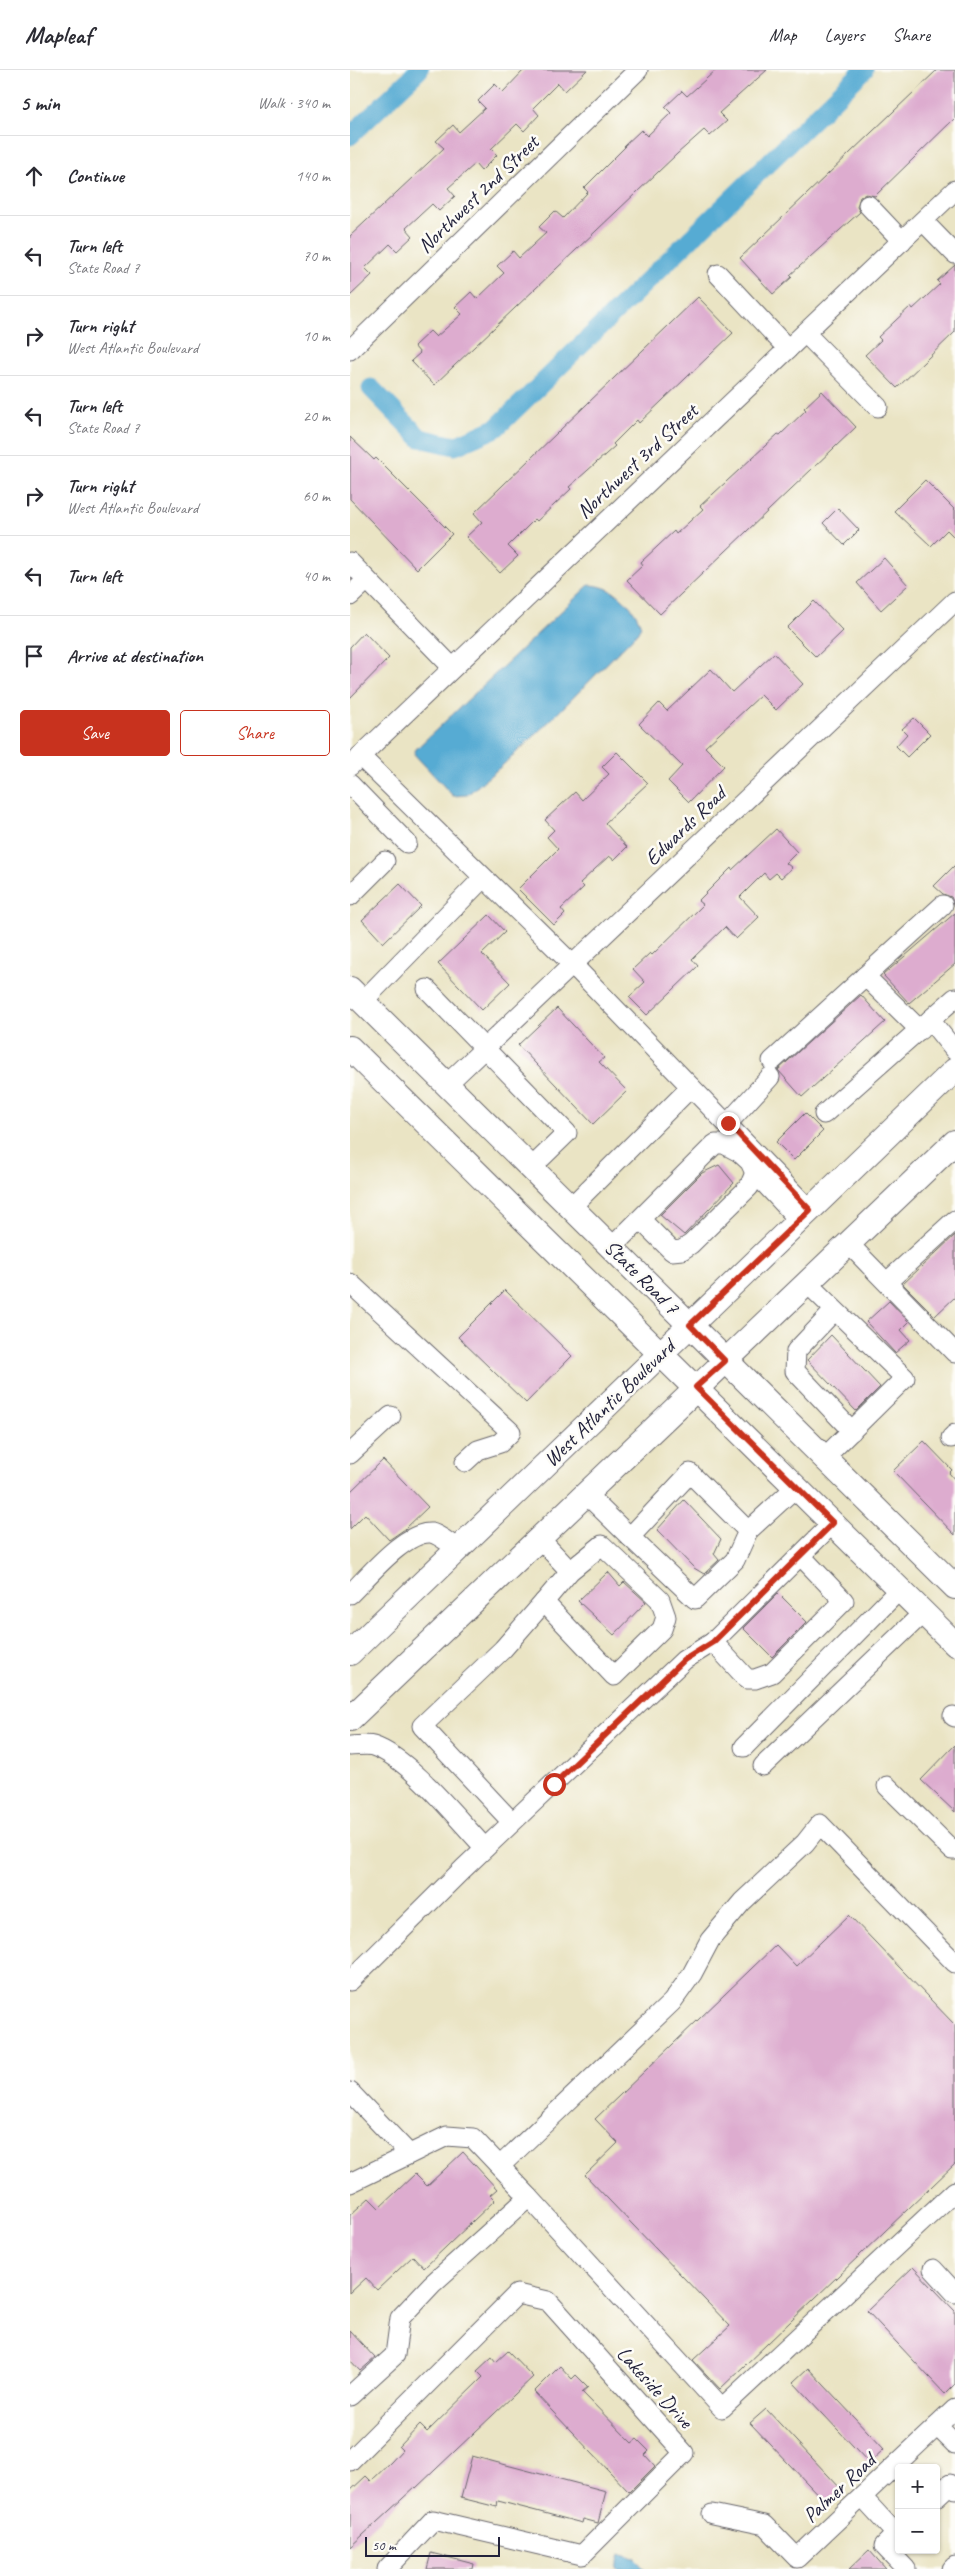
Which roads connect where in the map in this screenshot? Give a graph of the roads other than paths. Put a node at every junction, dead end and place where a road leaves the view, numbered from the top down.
1 (638, 70) edge
2 (955, 190) edge
3 (868, 205) dead end
4 (923, 221) junction
5 (902, 241) junction
6 (955, 254) edge
7 (718, 274) dead end
8 (805, 333) junction
9 (788, 349) junction
10 (350, 350) edge
11 (878, 407) dead end
12 (350, 562) edge
13 (367, 580) junction
14 (350, 596) edge
15 (955, 601) edge
16 (452, 667) junction
17 (353, 763) edge
18 (350, 784) edge
19 (407, 843) dead end
20 (385, 861) dead end
21 (484, 878) junction
22 (350, 896) edge
23 (943, 905) dead end
24 (573, 965) junction
25 (865, 976) junction
26 (427, 989) dead end
27 (356, 995) edge
28 (955, 998) edge
29 (925, 1025) junction
30 (350, 1048) edge
31 (485, 1048) junction
32 (955, 1051) edge
33 (955, 1070) edge
34 (447, 1084) junction
35 (691, 1088) junction
36 (824, 1114) dead end
37 (728, 1123) junction
38 (955, 1142) edge
39 (531, 1168) junction
40 (755, 1173) junction
41 (571, 1207) junction
42 (805, 1215) junction
43 (641, 1220) junction
44 (955, 1220) edge
45 (849, 1244) junction
46 (612, 1247) junction
47 (887, 1282) junction
48 (350, 1283) edge
49 (807, 1283) junction
50 (834, 1311) junction
51 (690, 1325) junction
52 (955, 1353) edge
53 (660, 1354) junction
54 (725, 1361) junction
55 (696, 1387) junction
56 (391, 1416) dead end
57 (852, 1431) junction
58 (350, 1454) edge
59 (824, 1458) junction
60 (465, 1462) dead end
61 (796, 1487) junction
62 (585, 1494) junction
63 (833, 1523) junction
64 (748, 1531) junction
65 (630, 1537) junction
66 (539, 1538) junction
67 (458, 1549) junction
68 (801, 1556) junction
69 (570, 1571) junction
70 (955, 1587) edge
71 (900, 1589) junction
72 (350, 1594) edge
73 (544, 1602) junction
74 (923, 1613) junction
75 (713, 1642) junction
76 (955, 1644) edge
77 (351, 1650) edge
78 (772, 1673) junction
79 (794, 1696) junction
80 (350, 1719) edge
81 (350, 1746) edge
82 (744, 1747) dead end
83 (763, 1766) dead end
84 (887, 1786) dead end
85 (512, 1822) junction
86 (485, 1848) junction
87 (955, 1850) edge
88 (955, 1964) edge
89 (350, 1981) edge
90 (350, 2092) edge
91 (409, 2154) junction
92 (500, 2166) junction
93 (350, 2183) edge
94 (955, 2191) edge
95 (529, 2197) junction
96 (933, 2269) dead end
97 (955, 2293) edge
98 (350, 2396) edge
99 (955, 2409) edge
100 (938, 2426) junction
101 (955, 2444) edge
102 (350, 2460) edge
103 (955, 2488) edge
104 (940, 2493) edge
105 (862, 2497) junction
106 (712, 2514) dead end
107 (895, 2530) edge
108 (895, 2534) edge
109 (955, 2566) edge
110 (387, 2569) edge
111 (906, 2569) edge
112 (952, 2569) edge

1 - 10 street, Northwest 2nd Street
2 - 4 street, Northwest 3rd Street
3 - 5 street
4 - 5 street, Northwest 3rd Street
4 - 6 street
5 - 8 street, Northwest 3rd Street
7 - 9 street
8 - 9 street, Northwest 3rd Street
8 - 11 street
9 - 16 street, Northwest 3rd Street
12 - 13 street
13 - 14 street
13 - 16 street
15 - 24 street, Edwards Road
16 - 17 street, Northwest 3rd Street
17 - 21 street
18 - 19 street
20 - 22 street
21 - 24 street
21 - 27 street
23 - 25 street
24 - 31 street, Edwards Road
24 - 35 street
25 - 29 street
25 - 37 street
26 - 31 street
27 - 34 main road, State Road 7
28 - 29 street
29 - 32 street
29 - 36 street
30 - 53 main road, State Road 7
31 - 34 street, Edwards Road
31 - 39 street
33 - 42 main road, West Atlantic Boulevard
34 - 39 main road, State Road 7
35 - 37 street
35 - 41 street
37 - 42 street
38 - 45 main road
39 - 41 main road, State Road 7
40 - 42 street
40 - 43 street
40 - 43 street
41 - 46 main road, State Road 7
42 - 51 main road, West Atlantic Boulevard
43 - 46 street
44 - 47 street
45 - 47 street
45 - 49 main road
46 - 51 main road, State Road 7
47 - 52 street
48 - 60 street
49 - 50 street
49 - 54 main road
50 - 57 street
50 - 57 street
51 - 53 main road, West Atlantic Boulevard
51 - 54 main road, State Road 7
53 - 55 main road, State Road 7
53 - 67 main road, West Atlantic Boulevard
54 - 55 main road
54 - 59 main road, State Road 7
55 - 61 main road, State Road 7
55 - 62 main road
56 - 58 street
57 - 59 street
59 - 70 main road, State Road 7
61 - 63 main road, State Road 7
61 - 64 street
62 - 65 street
62 - 66 main road
63 - 68 street
63 - 71 main road, State Road 7
64 - 65 street
64 - 65 street
66 - 69 street
66 - 80 main road
67 - 72 street
67 - 77 main road, West Atlantic Boulevard
68 - 75 street
68 - 78 street
69 - 73 street
69 - 73 street
71 - 74 main road, State Road 7
71 - 79 street
73 - 85 street
74 - 76 main road, State Road 7
74 - 83 street
75 - 78 street
75 - 85 street
78 - 79 street
79 - 82 street
81 - 86 street
84 - 87 street
85 - 86 street
86 - 89 street
88 - 92 street
90 - 91 street
91 - 92 street
91 - 93 street
92 - 95 street
94 - 95 street
95 - 98 street
96 - 97 street
99 - 100 street, Palmer Road
100 - 101 street
100 - 105 street, Palmer Road
102 - 110 street, Lakeside Drive
103 - 104 street
105 - 106 street, Palmer Road
105 - 107 street
108 - 111 street
109 - 112 street

